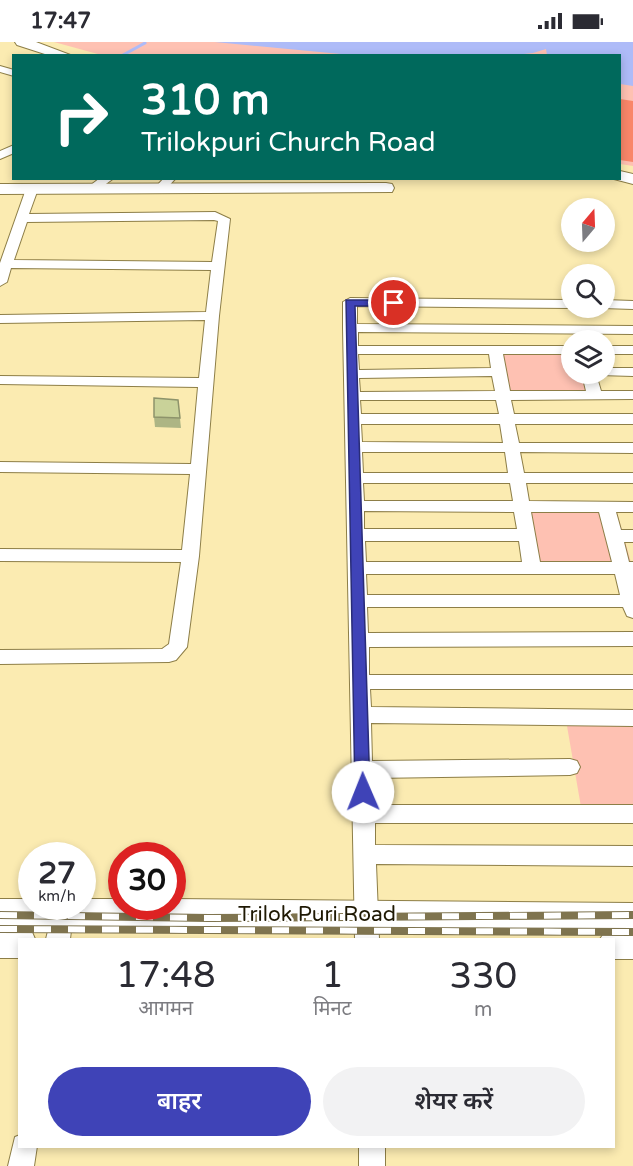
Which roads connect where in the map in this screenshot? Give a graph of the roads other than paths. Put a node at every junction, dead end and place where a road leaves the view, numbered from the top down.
1 (22, 42) edge
2 (44, 42) edge
3 (72, 54) edge
4 (106, 180) edge
5 (298, 183) edge
6 (165, 184) edge
7 (386, 188) dead end
8 (0, 189) edge
9 (32, 189) junction
10 (91, 190) junction
11 (22, 218) junction
12 (6, 264) junction
13 (219, 266) junction
14 (0, 282) edge
15 (561, 304) edge
16 (615, 304) edge
17 (633, 305) edge
18 (212, 316) junction
19 (0, 319) edge
20 (350, 328) junction
21 (633, 330) edge
22 (615, 332) edge
23 (561, 334) edge
24 (495, 349) junction
25 (351, 350) junction
26 (561, 350) edge
27 (615, 350) edge
28 (633, 350) edge
29 (499, 372) junction
30 (615, 372) edge
31 (633, 372) edge
32 (352, 374) junction
33 (0, 380) edge
34 (207, 383) junction
35 (592, 384) edge
36 (503, 395) junction
37 (595, 395) junction
38 (633, 395) edge
39 (353, 396) junction
40 (507, 418) junction
41 (353, 419) junction
42 (633, 419) edge
43 (354, 447) junction
44 (512, 447) junction
45 (633, 448) edge
46 (0, 467) edge
47 (199, 469) junction
48 (516, 477) junction
49 (353, 478) junction
50 (633, 478) edge
51 (355, 506) junction
52 (606, 506) junction
53 (521, 507) junction
54 (633, 507) edge
55 (356, 535) junction
56 (526, 535) junction
57 (614, 536) junction
58 (633, 536) edge
59 (0, 555) edge
60 (190, 556) junction
61 (358, 567) junction
62 (532, 567) junction
63 (627, 568) edge
64 (358, 601) junction
65 (632, 605) edge
66 (633, 639) edge
67 (360, 640) junction
68 (0, 657) edge
69 (360, 682) junction
70 (633, 682) edge
71 (361, 715) junction
72 (633, 718) edge
73 (570, 767) dead end
74 (362, 770) junction
75 (363, 814) junction
76 (633, 814) edge
77 (364, 854) junction
78 (633, 856) edge
79 (0, 914) edge
80 (633, 918) edge
81 (60, 927) edge
82 (366, 927) edge
83 (0, 943) edge
84 (18, 943) edge
85 (615, 944) edge
86 (633, 944) edge
87 (24, 1148) edge
88 (372, 1148) edge
89 (21, 1166) edge
90 (372, 1166) edge

1 - 3 street
2 - 3 street
4 - 10 street
5 - 6 street
5 - 7 street
6 - 10 street
8 - 9 street
9 - 10 street
9 - 11 street
11 - 12 street
11 - 13 street
12 - 13 street
12 - 14 street
13 - 18 street
15 - 20 street
16 - 17 street
18 - 19 street
18 - 34 street
20 - 23 street
20 - 25 street
21 - 22 street
24 - 25 street
24 - 26 street
24 - 29 street
25 - 32 street
27 - 28 street
29 - 32 street
29 - 36 street
30 - 31 street
32 - 39 street
33 - 34 street
34 - 47 street
35 - 37 street
36 - 37 street
36 - 39 street
36 - 40 street
37 - 38 street
39 - 41 street
40 - 41 street
40 - 42 street
40 - 44 street
41 - 43 street
43 - 44 street
43 - 49 street
44 - 45 street
44 - 48 street
46 - 47 street
47 - 60 street
48 - 49 street
48 - 50 street
48 - 53 street
49 - 51 street
51 - 53 street
51 - 55 street
52 - 53 street
52 - 54 street
52 - 57 street
53 - 56 street
55 - 56 street
55 - 61 street
56 - 62 street
57 - 58 street
57 - 63 street
59 - 60 street
60 - 68 street
61 - 62 street
61 - 64 street
62 - 63 street
63 - 65 street
64 - 65 street
64 - 67 street
66 - 67 street
67 - 69 street
69 - 70 street
69 - 71 street
71 - 72 street
71 - 74 street
73 - 74 street
74 - 75 street
75 - 76 street
75 - 77 street
77 - 78 street
77 - 82 street
79 - 81 street, Trilok Puri Road
80 - 82 street, Trilok Puri Road
81 - 82 street, Trilok Puri Road
83 - 84 street
85 - 86 street
87 - 89 street
88 - 90 street

